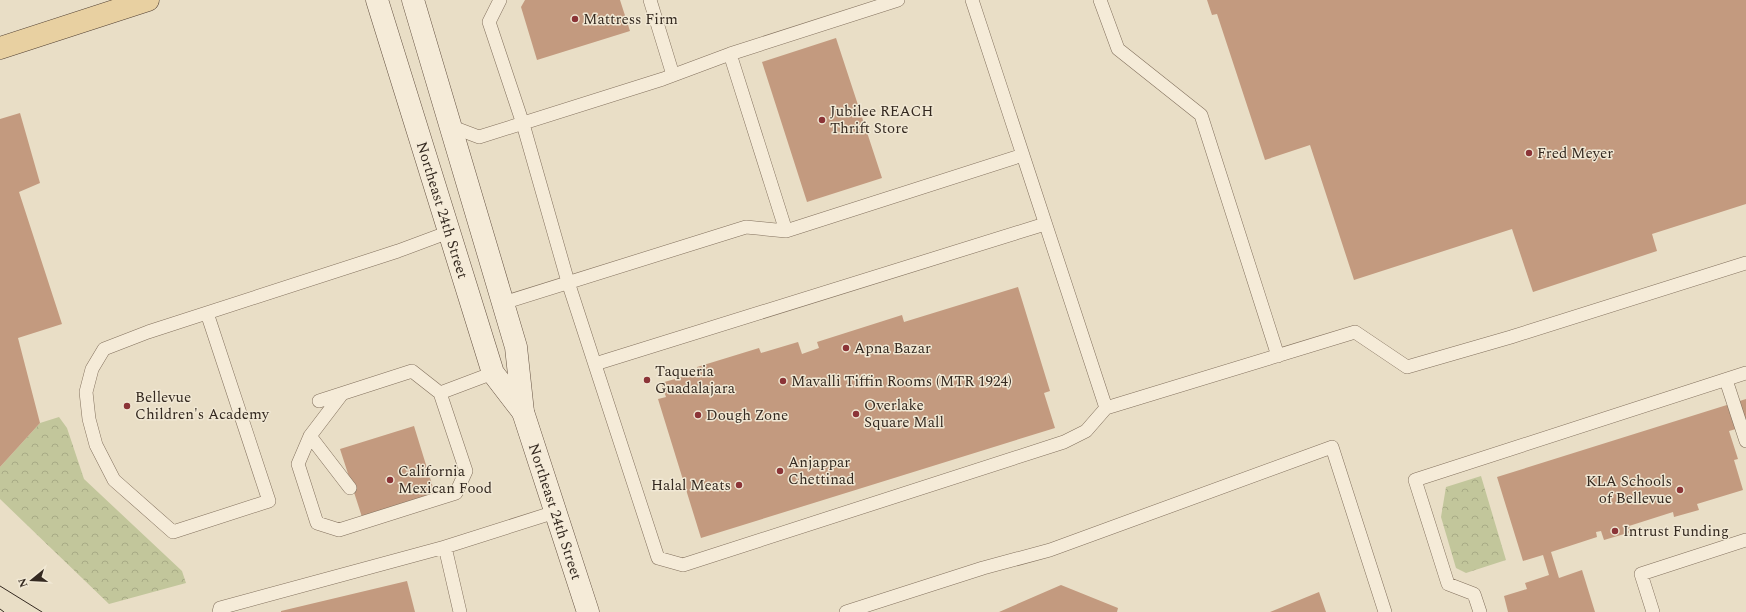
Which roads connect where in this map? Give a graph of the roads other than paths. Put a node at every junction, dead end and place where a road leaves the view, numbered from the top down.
1 (148, 0) edge
2 (377, 0) edge
3 (413, 0) edge
4 (500, 0) edge
5 (650, 0) edge
6 (898, 0) edge
7 (972, 0) edge
8 (1100, 0) edge
9 (0, 48) edge
10 (730, 54) junction
11 (673, 75) junction
12 (411, 111) junction
13 (523, 124) junction
14 (450, 126) junction
15 (1023, 155) junction
16 (1046, 224) junction
17 (786, 231) junction
18 (449, 232) junction
19 (1746, 263) edge
20 (568, 282) junction
21 (503, 303) junction
22 (207, 313) junction
23 (1278, 356) junction
24 (595, 364) junction
25 (493, 373) junction
26 (1746, 373) edge
27 (1726, 380) junction
28 (440, 393) junction
29 (342, 394) junction
30 (319, 401) dead end
31 (1106, 408) junction
32 (523, 412) junction
33 (310, 436) junction
34 (1746, 441) edge
35 (350, 488) dead end
36 (555, 512) junction
37 (1746, 540) edge
38 (445, 547) junction
39 (219, 612) edge
40 (460, 612) edge
41 (588, 612) edge
42 (846, 612) edge
43 (1385, 612) edge
44 (1480, 612) edge
45 (1653, 612) edge

1 - 9 main road
2 - 12 main road, Northeast 24th Street
3 - 14 main road, Northeast 24th Street
4 - 13 lane
5 - 11 lane
6 - 10 lane
7 - 15 lane
8 - 23 lane
10 - 11 lane
10 - 17 lane
11 - 13 lane
12 - 14 main road
12 - 18 main road, Northeast 24th Street
13 - 14 lane
13 - 20 lane
14 - 21 main road, Northeast 24th Street
15 - 16 lane
15 - 17 lane
16 - 24 lane
16 - 31 lane
17 - 20 lane
18 - 22 lane
18 - 25 main road, Northeast 24th Street
19 - 23 lane
20 - 21 lane
20 - 24 lane
21 - 32 main road, Northeast 24th Street
22 - 22 lane
23 - 31 lane
24 - 31 lane
25 - 28 lane
25 - 32 main road, Northeast 24th Street
26 - 27 lane
27 - 34 lane
27 - 44 lane
28 - 29 lane
28 - 33 lane
29 - 30 lane
29 - 33 lane
32 - 36 main road, Northeast 24th Street
33 - 35 lane
36 - 38 lane
36 - 41 main road, Northeast 24th Street
37 - 45 lane
38 - 39 lane
38 - 40 lane
42 - 43 lane

